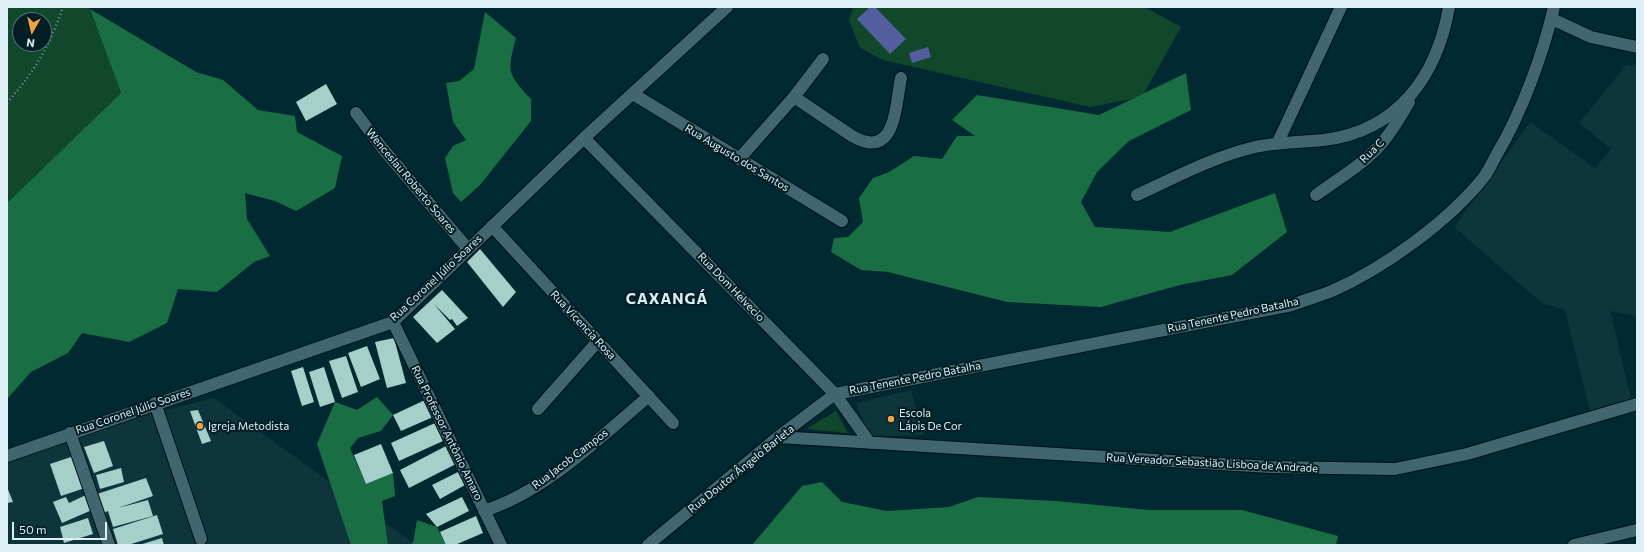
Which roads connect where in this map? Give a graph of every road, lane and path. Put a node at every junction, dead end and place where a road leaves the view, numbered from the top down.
1 (63, 7) edge
2 (727, 7) edge
3 (1341, 7) edge
4 (1449, 7) edge
5 (1553, 13) edge
6 (1637, 48) edge
7 (823, 59) dead end
8 (900, 78) dead end
9 (633, 94) junction
10 (1413, 94) junction
11 (794, 97) junction
12 (7, 103) edge
13 (356, 113) dead end
14 (584, 138) junction
15 (1278, 142) junction
16 (739, 159) junction
17 (1137, 195) dead end
18 (1316, 195) dead end
19 (842, 221) dead end
20 (492, 226) junction
21 (468, 250) junction
22 (394, 322) junction
23 (598, 341) junction
24 (835, 394) junction
25 (649, 396) junction
26 (155, 403) junction
27 (1637, 404) edge
28 (538, 409) dead end
29 (673, 423) dead end
30 (70, 433) junction
31 (778, 437) junction
32 (870, 443) junction
33 (7, 456) edge
34 (484, 511) junction
35 (1637, 530) edge
36 (201, 539) dead end
37 (109, 545) edge
38 (501, 545) edge
39 (648, 545) edge
40 (1574, 545) edge

1 - 12 path
2 - 9 street, Rua Coronel Júlio Soares
3 - 15 street
4 - 10 street, Rua C
5 - 6 street
5 - 24 street, Rua Tenente Pedro Batalha
7 - 11 street
8 - 11 street
9 - 14 street, Rua Coronel Júlio Soares
9 - 16 street, Rua Augusto dos Santos
10 - 15 street
10 - 18 street, Rua C
11 - 16 street
13 - 21 street, Wenceslau Roberto Soares
14 - 20 street, Rua Coronel Júlio Soares
14 - 24 street, Rua Dom Helvecio
15 - 17 street
16 - 19 street, Rua Augusto dos Santos
20 - 21 street, Rua Coronel Júlio Soares
20 - 23 street, Rua Vicencia Rosa
21 - 22 street, Rua Coronel Júlio Soares
22 - 26 street, Rua Coronel Júlio Soares
22 - 34 street, Rua Professor Antônio Amaro
23 - 25 street, Rua Vicencia Rosa
23 - 28 street
24 - 31 street, Rua Doutor Ângelo Barleta
24 - 32 street, Rua Dom Helvecio
25 - 29 street, Rua Vicencia Rosa
25 - 34 street, Rua Jacob Campos
26 - 30 street, Rua Coronel Júlio Soares
26 - 36 street
27 - 32 street, Rua Vereador Sebastião Lisboa de Andrade
30 - 33 street, Rua Coronel Júlio Soares
30 - 37 street
31 - 32 street, Rua Vereador Sebastião Lisboa de Andrade
31 - 39 street, Rua Doutor Ângelo Barleta
34 - 38 street, Rua Professor Antônio Amaro
35 - 40 street

